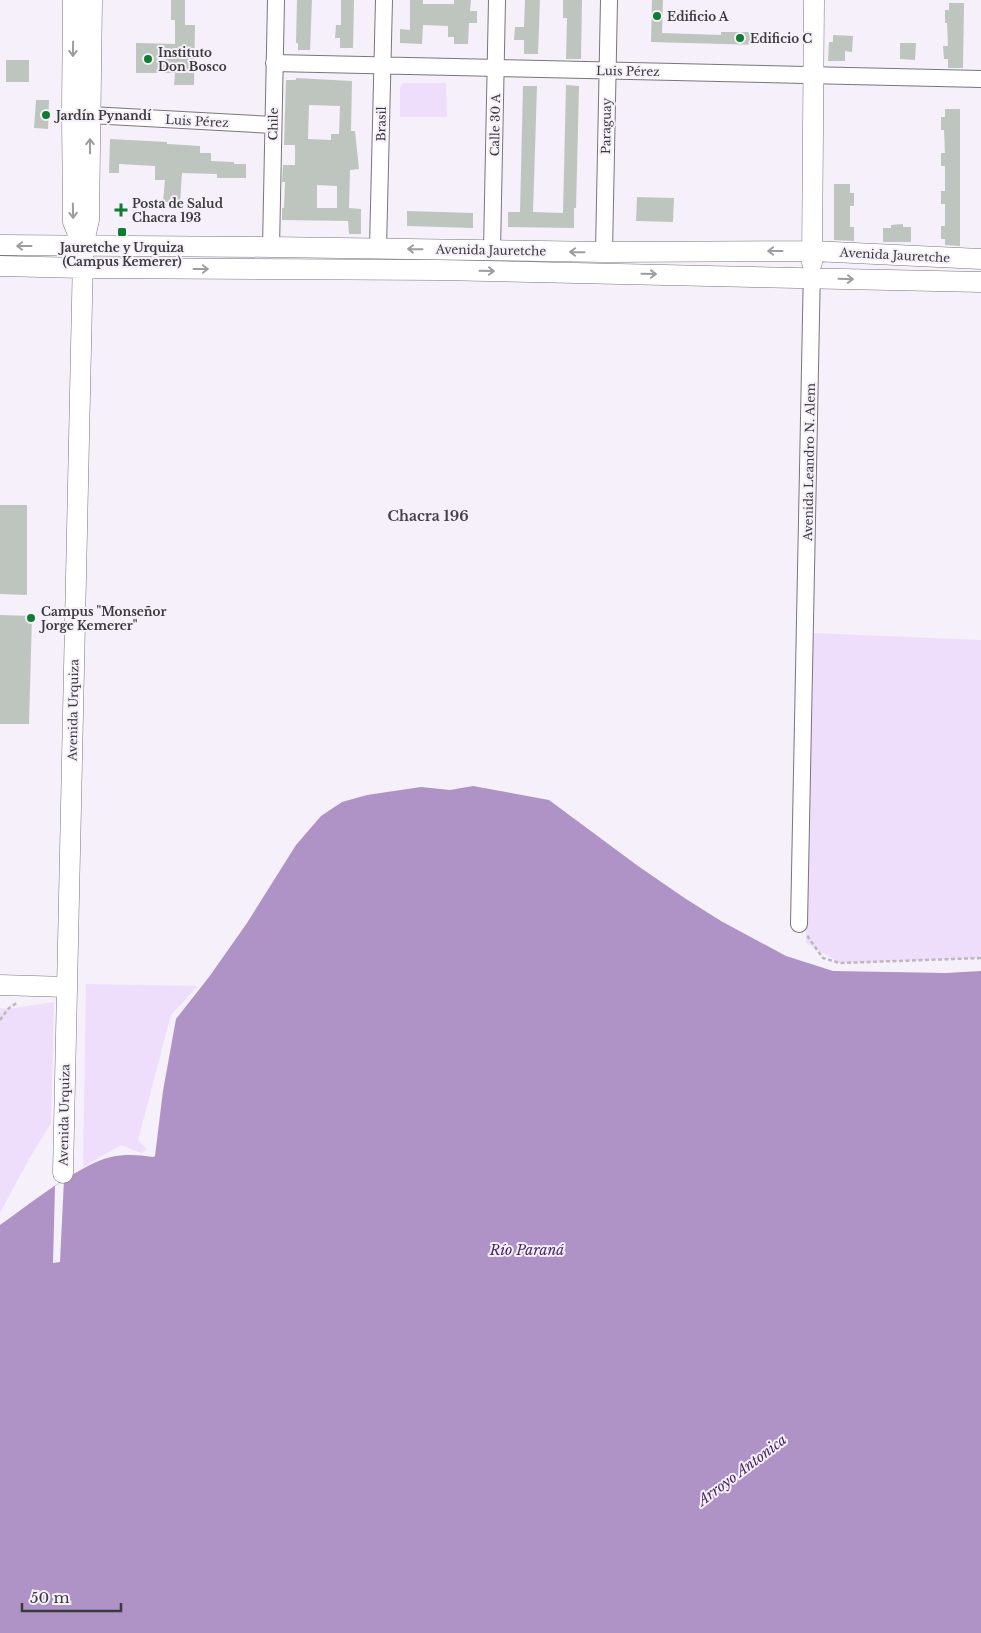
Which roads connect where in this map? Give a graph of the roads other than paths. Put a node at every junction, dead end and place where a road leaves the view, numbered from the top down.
1 (73, 0) edge
2 (92, 0) edge
3 (276, 0) edge
4 (384, 0) edge
5 (497, 0) edge
6 (609, 0) edge
7 (814, 0) edge
8 (274, 62) junction
9 (382, 65) junction
10 (496, 68) junction
11 (608, 70) junction
12 (813, 75) junction
13 (981, 79) edge
14 (90, 115) junction
15 (273, 124) junction
16 (0, 246) edge
17 (83, 246) junction
18 (271, 247) junction
19 (378, 248) junction
20 (492, 250) junction
21 (604, 252) junction
22 (981, 259) edge
23 (812, 265) junction
24 (0, 266) edge
25 (82, 268) junction
26 (981, 282) edge
27 (805, 928) road end
28 (0, 985) edge
29 (67, 987) junction
30 (63, 1173) dead end

1 -> 17 main road, Avenida Urquiza
2 - 14 main road, Avenida Urquiza
3 - 8 street, Chile
4 - 9 street, Brasil
5 - 10 street, Calle 30 A
6 - 11 street, Paraguay
7 - 12 main road, Avenida Leandro N. Alem
8 - 9 street, Luis Pérez
8 - 15 street, Chile
9 - 10 street, Luis Pérez
9 - 19 street, Brasil
10 - 11 street, Luis Pérez
10 - 20 street, Calle 30 A
11 - 12 street, Luis Pérez
11 - 21 street, Paraguay
12 - 13 street, Luis Pérez
12 - 23 main road, Avenida Leandro N. Alem
14 - 15 street, Luis Pérez
17 -> 14 main road, Avenida Urquiza
15 - 18 street, Chile
17 -> 16 main road, Avenida Jauretche
17 - 18 main road, Avenida Jauretche
17 - 25 main road, Avenida Urquiza
18 - 19 main road, Avenida Jauretche
20 -> 19 main road, Avenida Jauretche
21 -> 20 main road, Avenida Jauretche
23 -> 21 main road, Avenida Jauretche
22 - 23 main road, Avenida Jauretche
25 -> 23 main road, Avenida Jauretche
23 -> 26 main road, Avenida Jauretche
23 - 27 street, Avenida Leandro N. Alem
24 - 25 main road, Avenida Jauretche
25 - 29 main road, Avenida Urquiza
28 - 29 main road
29 - 30 main road, Avenida Urquiza

